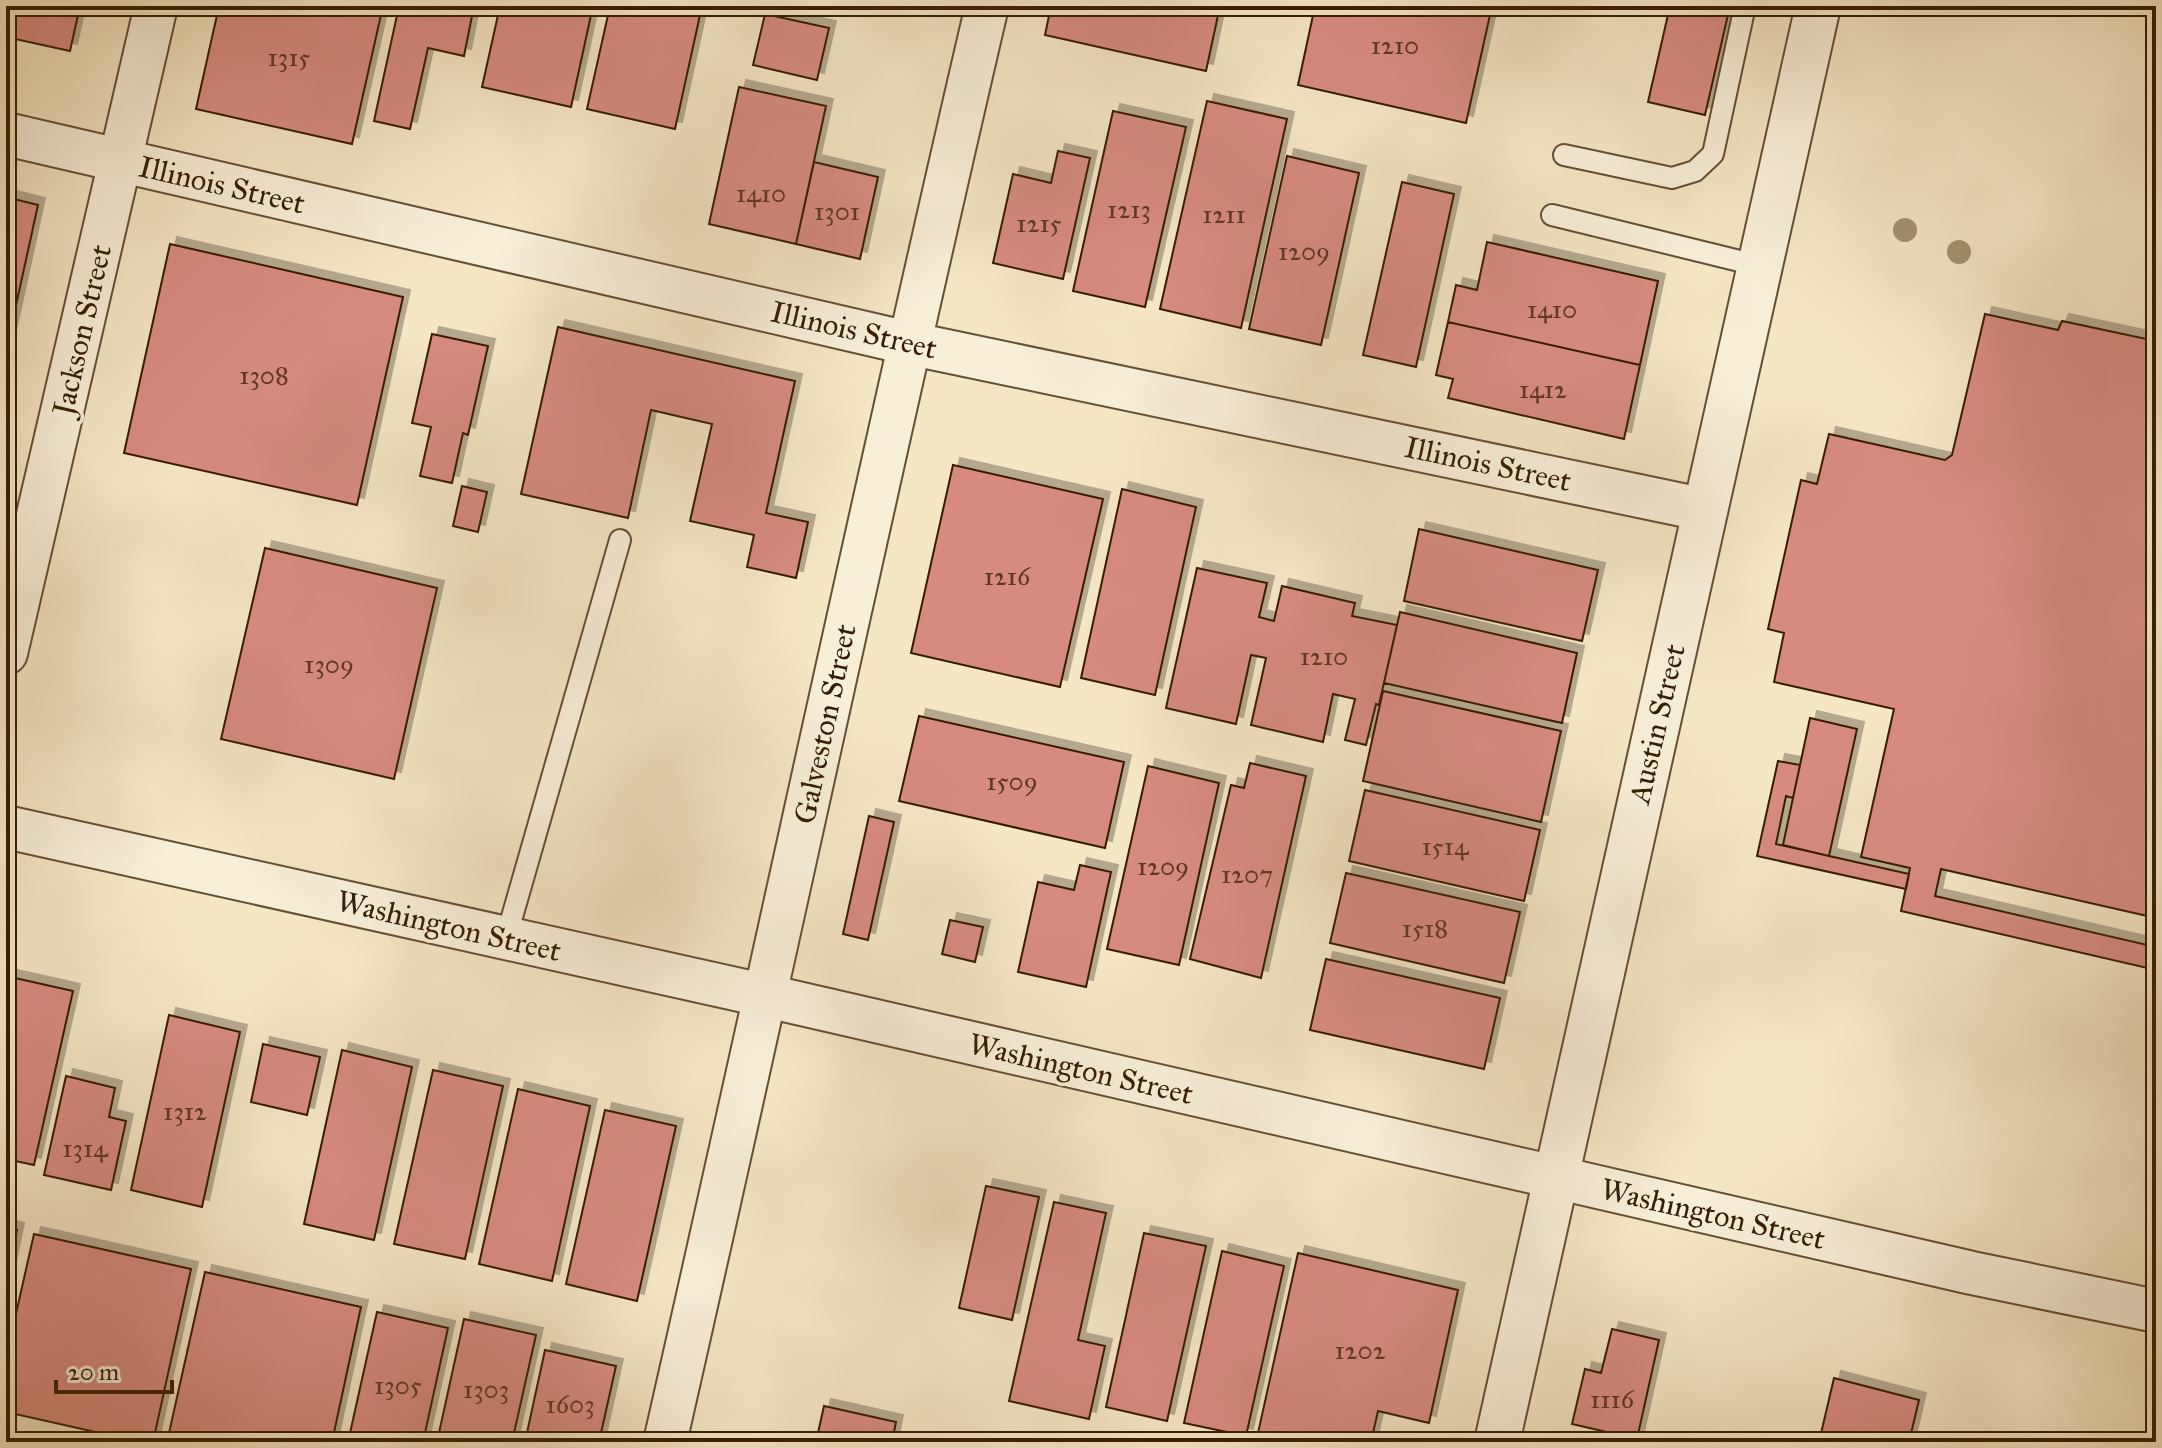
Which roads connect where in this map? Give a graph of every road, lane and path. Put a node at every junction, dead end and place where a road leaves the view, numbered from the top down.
1 (156, 6) edge
2 (987, 6) edge
3 (1745, 6) edge
4 (1818, 6) edge
5 (6, 134) edge
6 (1564, 155) dead end
7 (121, 162) junction
8 (1552, 215) dead end
9 (1760, 266) junction
10 (908, 343) junction
11 (1706, 510) junction
12 (620, 540) dead end
13 (6, 653) edge
14 (6, 827) edge
15 (506, 938) junction
16 (767, 996) junction
17 (1555, 1179) junction
18 (2156, 1311) edge
19 (665, 1442) edge
20 (1497, 1442) edge

1 - 7 street, Jackson Street
2 - 10 street, Galveston Street
3 - 6 lane
4 - 9 street, Austin Street
5 - 7 street, Illinois Street
7 - 10 street, Illinois Street
7 - 13 street, Jackson Street
8 - 9 lane
9 - 11 street, Austin Street
10 - 11 street, Illinois Street
10 - 16 street, Galveston Street
11 - 17 street, Austin Street
12 - 15 lane
14 - 15 street, Washington Street
15 - 16 street, Washington Street
16 - 17 street, Washington Street
16 - 19 street, Galveston Street
17 - 18 street, Washington Street
17 - 20 street, Austin Street

